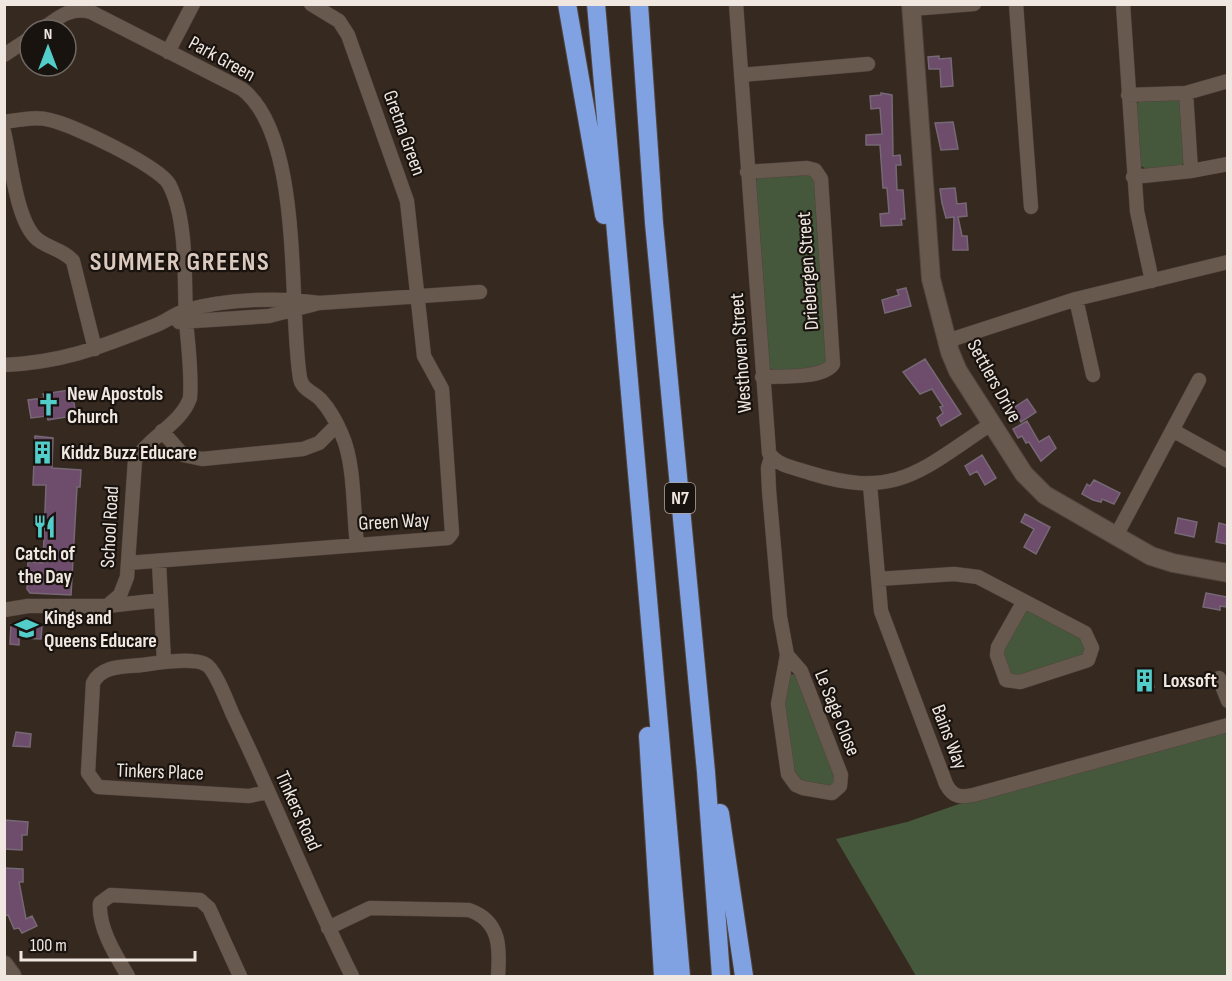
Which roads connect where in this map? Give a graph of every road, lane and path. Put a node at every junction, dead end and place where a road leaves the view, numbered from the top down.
1 (193, 4) edge
2 (311, 4) edge
3 (567, 4) edge
4 (596, 4) edge
5 (736, 4) edge
6 (974, 4) edge
7 (1016, 4) edge
8 (1123, 4) edge
9 (639, 6) edge
10 (911, 7) edge
11 (58, 18) edge
12 (18, 46) edge
13 (168, 52) junction
14 (4, 55) edge
15 (868, 64) dead end
16 (741, 75) junction
17 (1227, 81) edge
18 (1186, 93) junction
19 (1128, 95) junction
20 (4, 122) edge
21 (4, 132) edge
22 (1227, 164) edge
23 (1191, 171) junction
24 (747, 172) junction
25 (1133, 177) junction
26 (1031, 207) dead end
27 (1227, 262) edge
28 (1152, 281) junction
29 (480, 292) dead end
30 (418, 295) junction
31 (1076, 299) junction
32 (296, 305) junction
33 (186, 316) junction
34 (623, 323) junction
35 (947, 342) junction
36 (95, 349) junction
37 (30, 363) junction
38 (4, 365) edge
39 (4, 373) edge
40 (1093, 375) dead end
41 (762, 377) junction
42 (1198, 380) dead end
43 (991, 424) junction
44 (337, 425) junction
45 (162, 431) junction
46 (1174, 431) junction
47 (771, 458) junction
48 (1227, 461) edge
49 (870, 485) junction
50 (1116, 536) junction
51 (357, 544) junction
52 (159, 562) junction
53 (128, 563) junction
54 (1227, 573) edge
55 (878, 579) junction
56 (161, 600) junction
57 (4, 601) edge
58 (1024, 601) junction
59 (28, 606) junction
60 (107, 606) junction
61 (4, 610) edge
62 (787, 655) junction
63 (164, 662) junction
64 (205, 664) joint
65 (653, 670) junction
66 (1219, 678) dead end
67 (1227, 701) edge
68 (1227, 725) edge
69 (706, 772) junction
70 (268, 792) junction
71 (328, 928) junction
72 (4, 965) edge
73 (12, 976) edge
74 (128, 976) edge
75 (240, 976) edge
76 (352, 976) edge
77 (498, 976) edge
78 (663, 976) edge
79 (681, 976) edge
80 (721, 976) edge
81 (744, 976) edge

1 - 13 street
2 - 30 street, Gretna Green
3 - 34 highway
4 - 34 highway, N7
5 - 16 street, Westhoven Street
6 - 10 street
7 - 26 street
8 - 19 street
9 - 69 highway, N7
10 - 35 street, Settlers Drive
11 - 13 street, Park Green
12 - 14 street
13 - 32 street, Park Green
15 - 16 street
16 - 24 street, Westhoven Street
17 - 18 street
18 - 19 street
18 - 23 street
19 - 25 street
20 - 33 street, School Road
21 - 36 street
22 - 23 street
23 - 25 street
24 - 41 street, Westhoven Street
24 - 41 street, Driebergen Street
25 - 28 street
27 - 28 street
28 - 31 street
29 - 30 street
30 - 32 street
30 - 51 street, Green Way
31 - 35 street
31 - 40 street
32 - 33 street
32 - 44 street, Park Green
33 - 36 street
33 - 45 street, School Road
34 - 65 highway, N7
35 - 43 street, Settlers Drive
36 - 37 street
37 - 38 street
37 - 39 street
41 - 47 street, Westhoven Street
42 - 46 street
43 - 49 street
43 - 50 street, Settlers Drive
44 - 45 street
44 - 51 street, Park Green
45 - 53 street, School Road
46 - 48 street
46 - 50 street
47 - 49 street
47 - 62 street, Le Sage Close
49 - 55 street, Bains Way
50 - 54 street, Settlers Drive
51 - 52 street, Green Way
52 - 53 street, Green Way
52 - 56 street
53 - 60 street, School Road
55 - 58 street
55 - 68 street, Bains Way
56 - 60 street
56 - 63 street
57 - 59 street
58 - 58 street
59 - 60 street
59 - 61 street
62 - 62 street, Le Sage Close
63 - 64 street, Tinkers Place
63 - 70 street, Tinkers Place
64 - 70 street, Tinkers Road
65 - 78 highway
65 - 79 highway, N7
66 - 67 street
69 - 80 highway, N7
69 - 81 highway
70 - 71 street, Tinkers Road
71 - 76 street, Tinkers Road
71 - 77 street
72 - 73 street
74 - 75 street

